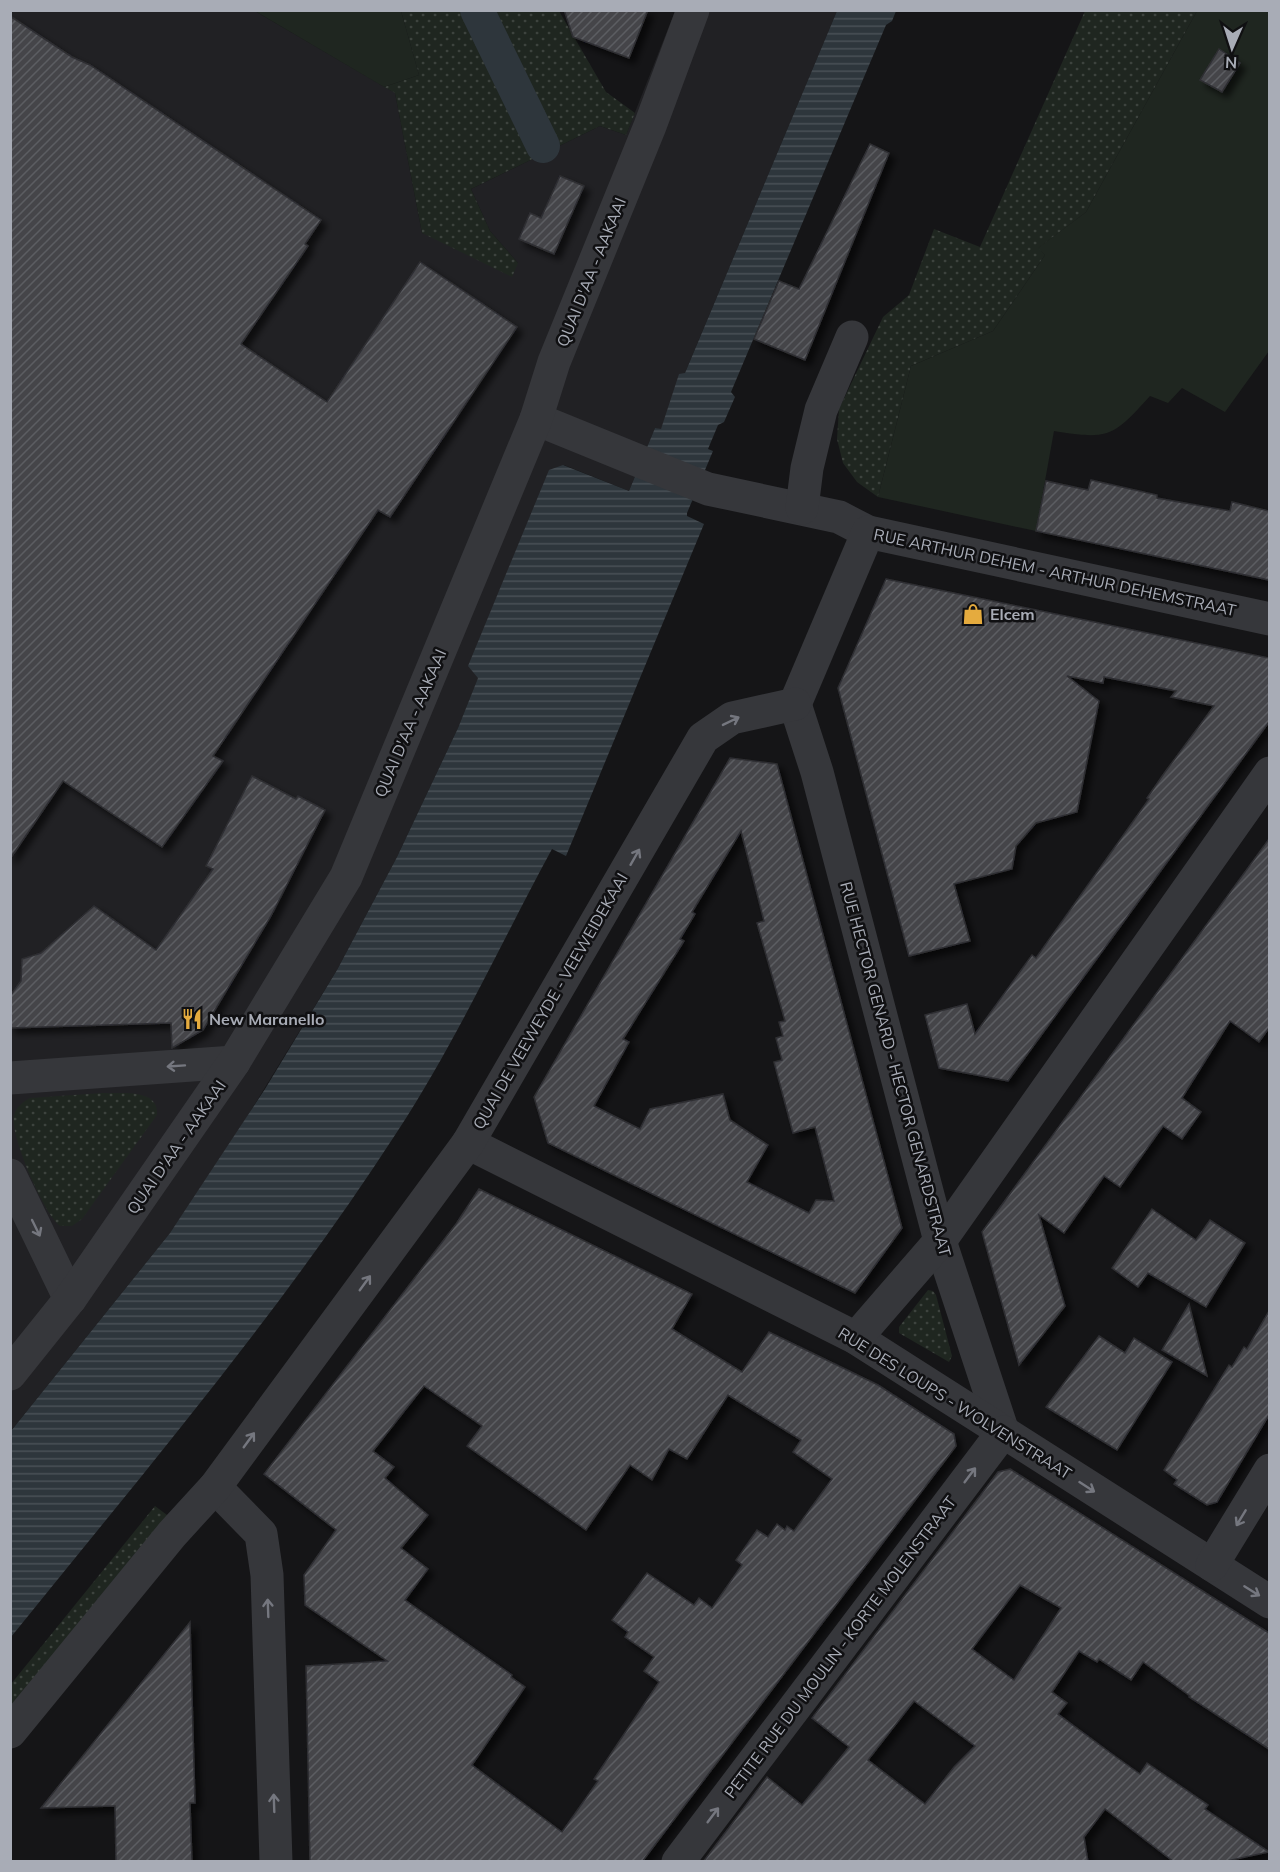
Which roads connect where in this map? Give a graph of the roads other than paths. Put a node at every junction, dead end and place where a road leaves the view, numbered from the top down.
1 (693, 10) edge
2 (852, 337) dead end
3 (537, 419) junction
4 (802, 508) junction
5 (868, 532) junction
6 (1269, 619) edge
7 (795, 704) junction
8 (1269, 773) edge
9 (234, 1062) junction
10 (10, 1078) edge
11 (468, 1143) junction
12 (10, 1175) edge
13 (940, 1241) junction
14 (70, 1299) junction
15 (856, 1338) junction
16 (10, 1374) edge
17 (1003, 1432) junction
18 (1269, 1470) edge
19 (214, 1487) junction
20 (1212, 1565) junction
21 (1269, 1602) edge
22 (10, 1732) edge
23 (276, 1862) edge
24 (678, 1862) edge

1 - 3 street, QUAI D'AA - AAKAAI
2 - 4 street
3 - 4 street, RUE ARTHUR DEHEM - ARTHUR DEHEMSTRAAT
3 - 9 street, QUAI D'AA - AAKAAI
4 - 5 street, RUE ARTHUR DEHEM - ARTHUR DEHEMSTRAAT
5 - 6 street, RUE ARTHUR DEHEM - ARTHUR DEHEMSTRAAT
5 - 7 street
11 -> 7 street, QUAI DE VEEWEYDE - VEEWEIDEKAAI
7 - 13 street, RUE HECTOR GENARD - HECTOR GENARDSTRAAT
8 - 13 street
9 -> 10 street
9 - 14 street, QUAI D'AA - AAKAAI
11 - 15 street, RUE DES LOUPS - WOLVENSTRAAT
19 -> 11 street, QUAI DE VEEWEYDE - VEEWEIDEKAAI
12 -> 14 street
13 - 15 street
13 - 17 street, RUE HECTOR GENARD - HECTOR GENARDSTRAAT
14 - 16 street, QUAI D'AA - AAKAAI
15 - 17 street, RUE DES LOUPS - WOLVENSTRAAT
17 -> 20 street, RUE DES LOUPS - WOLVENSTRAAT
24 -> 17 street, PETITE RUE DU MOULIN - KORTE MOLENSTRAAT
18 -> 20 street
19 - 22 street, QUAI DE VEEWEYDE - VEEWEIDEKAAI
23 -> 19 street
20 -> 21 street, RUE DES LOUPS - WOLVENSTRAAT

